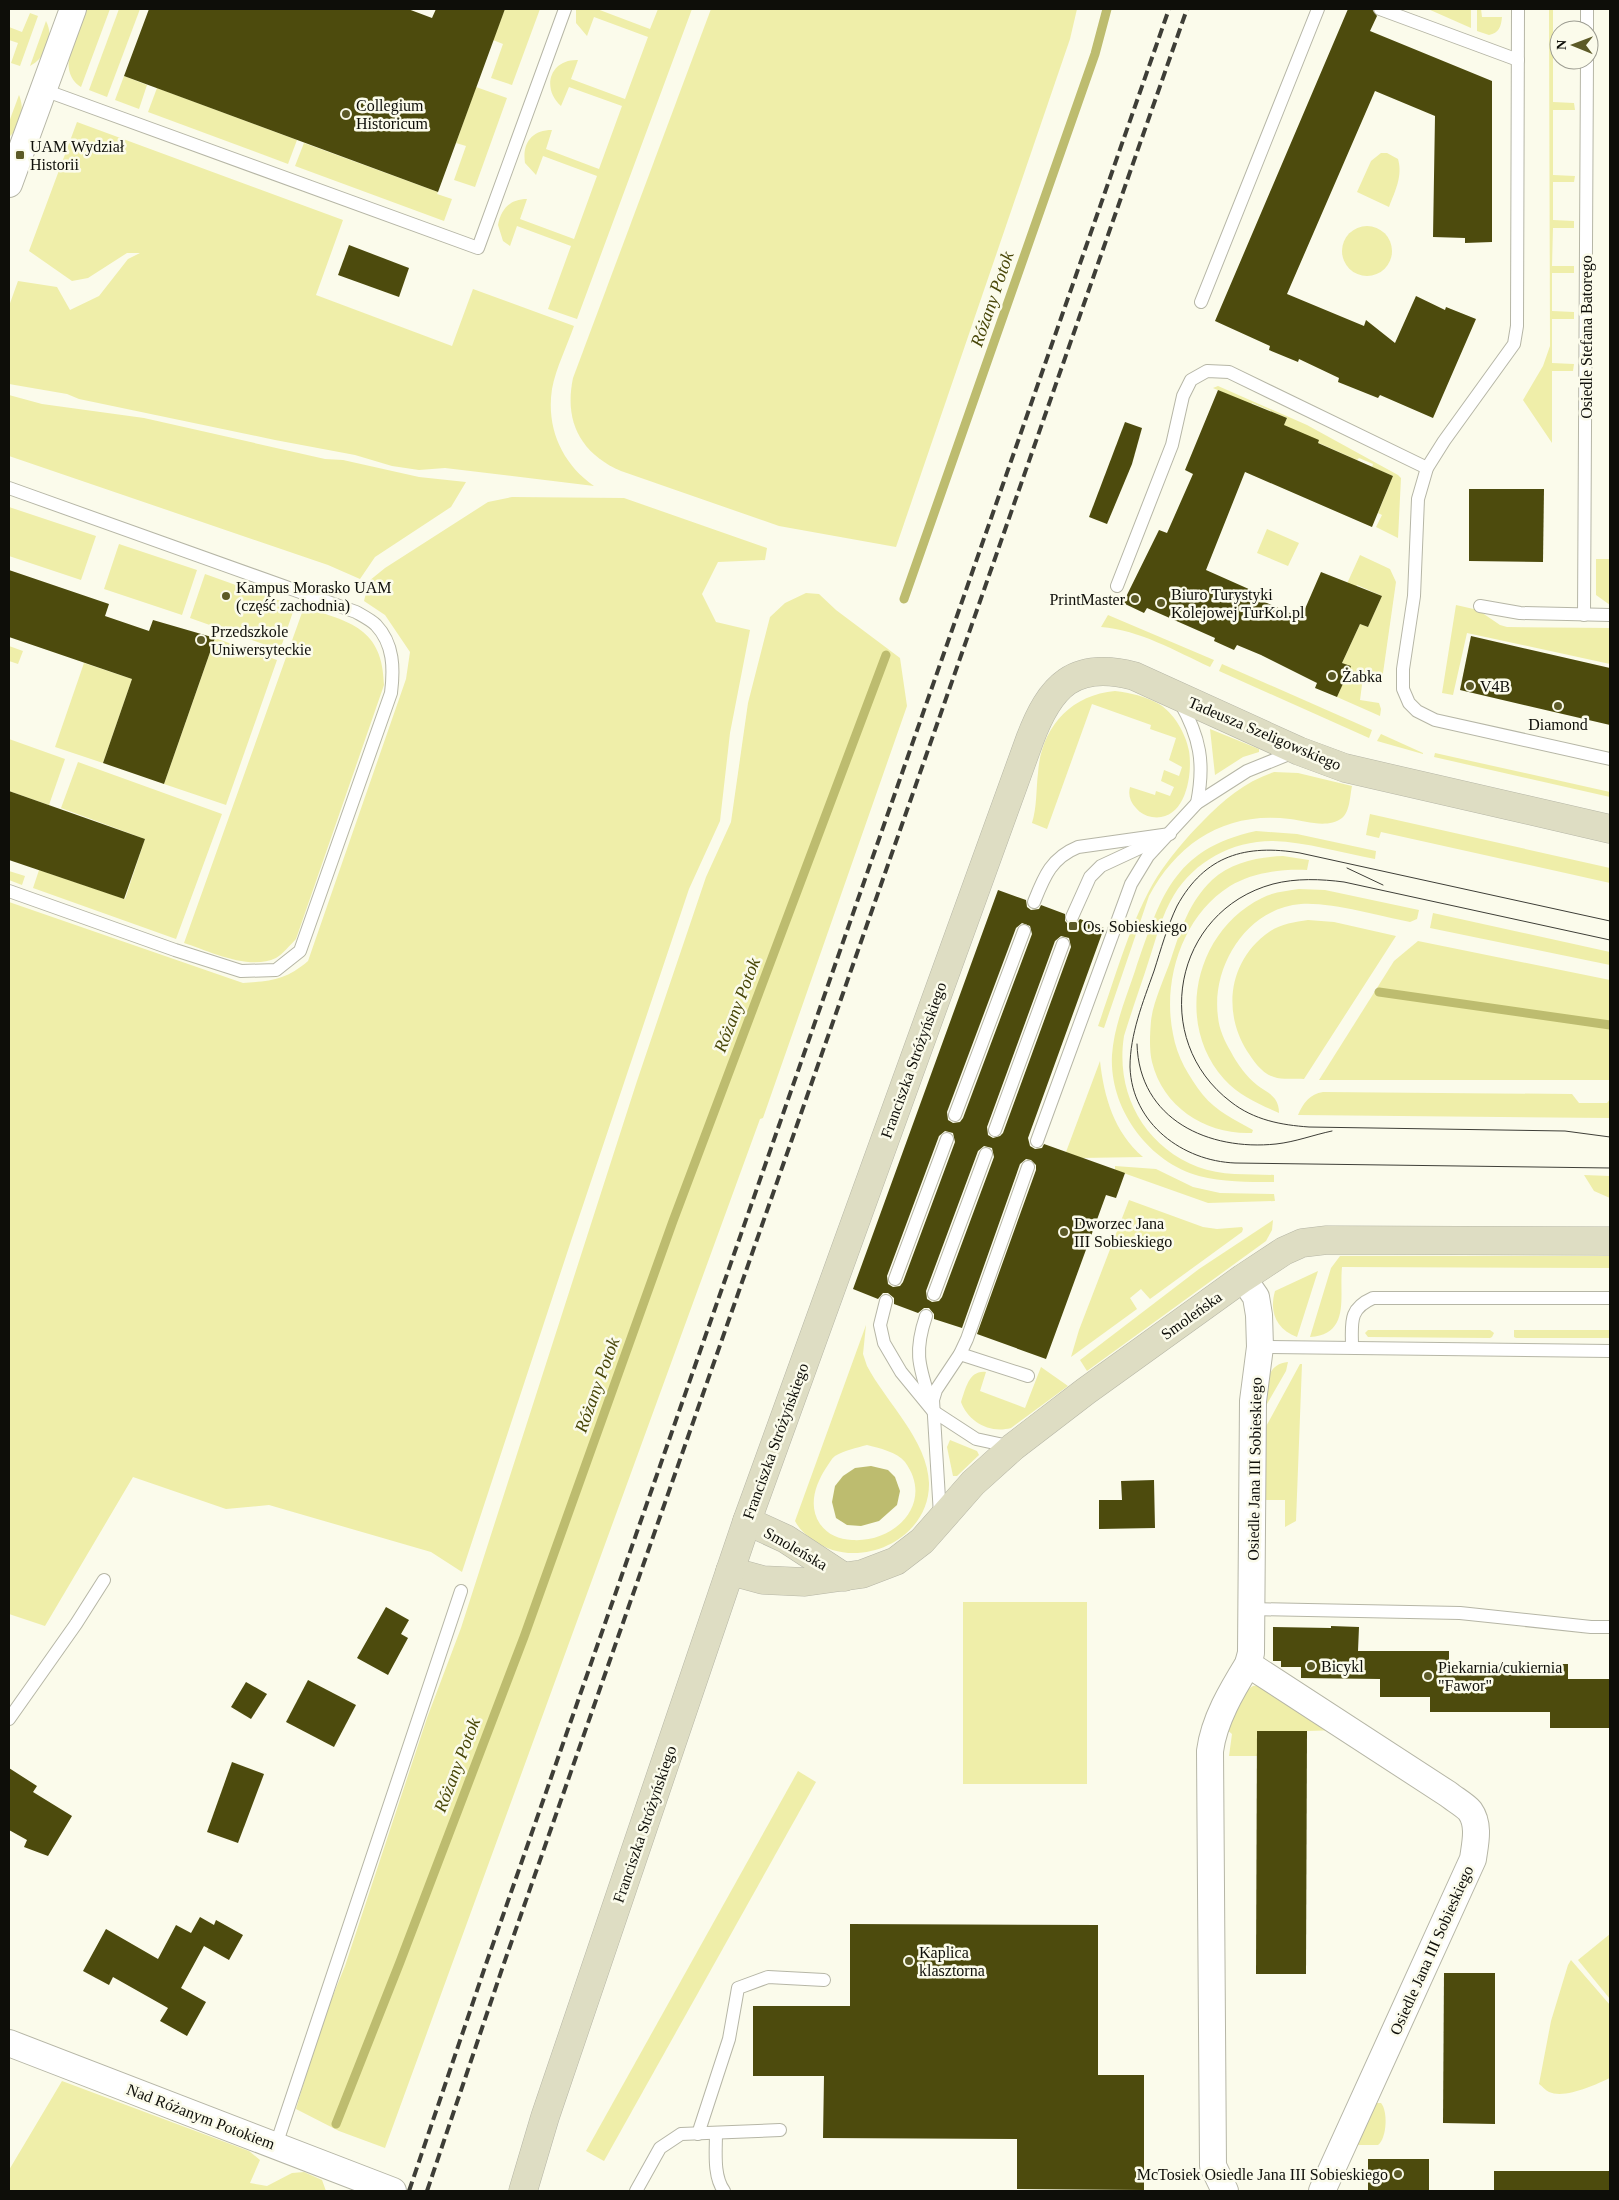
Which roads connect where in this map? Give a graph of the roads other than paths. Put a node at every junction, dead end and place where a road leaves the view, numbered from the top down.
1 (74, 9) edge
2 (565, 9) edge
3 (1318, 9) edge
4 (1380, 9) edge
5 (1518, 9) edge
6 (1518, 60) junction
7 (1587, 70) edge
8 (44, 90) junction
9 (9, 184) edge
10 (1201, 302) dead end
11 (1427, 468) junction
12 (9, 488) edge
13 (1117, 586) dead end
14 (1480, 606) dead end
15 (1584, 615) junction
16 (1610, 615) edge
17 (1177, 695) junction
18 (1048, 699) joint
19 (1299, 751) junction
20 (1610, 758) edge
21 (1198, 803) junction
22 (1610, 829) edge
23 (1170, 834) junction
24 (9, 891) edge
25 (1034, 902) dead end
26 (1072, 916) dead end
27 (1024, 931) dead end
28 (1063, 944) dead end
29 (955, 1115) dead end
30 (995, 1130) dead end
31 (947, 1139) dead end
32 (1037, 1142) dead end
33 (986, 1154) dead end
34 (1028, 1167) dead end
35 (1610, 1241) edge
36 (1243, 1278) junction
37 (895, 1279) dead end
38 (934, 1294) dead end
39 (1610, 1298) edge
40 (886, 1301) dead end
41 (926, 1316) dead end
42 (1260, 1346) junction
43 (1352, 1347) junction
44 (1610, 1351) edge
45 (960, 1354) junction
46 (1028, 1376) dead end
47 (933, 1411) junction
48 (1013, 1447) junction
49 (940, 1520) junction
50 (747, 1521) junction
51 (730, 1571) junction
52 (844, 1577) junction
53 (104, 1580) dead end
54 (461, 1591) dead end
55 (1251, 1609) junction
56 (1610, 1627) edge
57 (1248, 1664) junction
58 (9, 1719) edge
59 (824, 1980) dead end
60 (9, 2043) edge
61 (780, 2130) dead end
62 (716, 2133) junction
63 (698, 2134) junction
64 (276, 2144) junction
65 (352, 2183) edge
66 (393, 2191) edge
67 (523, 2191) edge
68 (636, 2191) edge
69 (724, 2191) edge
70 (1225, 2191) edge
71 (1322, 2191) edge

1 - 8 street
2 - 8 lane
3 - 10 lane
4 - 6 lane
5 - 6 lane
6 - 11 lane
7 - 15 lane, Osiedle Stefana Batorego
8 - 9 street
11 - 13 lane
11 - 20 lane
12 - 24 lane
14 - 15 lane
15 - 16 lane
17 - 18 street, Tadeusza Szeligowskiego
17 - 19 street, Tadeusza Szeligowskiego
17 - 21 lane
18 - 50 street, Franciszka Stróżyńskiego
19 - 21 lane
19 - 22 street, Tadeusza Szeligowskiego
21 - 23 lane
23 - 25 lane
23 - 26 lane
23 - 32 lane
27 - 29 lane
28 - 30 lane
31 - 37 lane
33 - 38 lane
34 - 45 lane
35 - 36 street, Smoleńska
36 - 42 street, Osiedle Jana III Sobieskiego
36 - 48 street, Smoleńska
39 - 43 lane
40 - 47 lane
41 - 47 lane
42 - 43 lane
42 - 55 street, Osiedle Jana III Sobieskiego
43 - 44 lane
45 - 46 lane
45 - 47 lane
47 - 48 lane
47 - 49 lane
48 - 49 street, Smoleńska
49 - 52 street, Smoleńska
50 - 51 street, Franciszka Stróżyńskiego
50 - 52 street, Smoleńska
51 - 52 street, Smoleńska
51 - 67 street, Franciszka Stróżyńskiego
53 - 58 lane
54 - 64 lane
55 - 56 lane
55 - 57 street, Osiedle Jana III Sobieskiego
57 - 70 street, Osiedle Jana III Sobieskiego
57 - 71 street, Osiedle Jana III Sobieskiego
59 - 63 lane
60 - 64 street, Nad Różanym Potokiem
61 - 62 lane
62 - 63 lane
62 - 69 lane
63 - 68 lane
64 - 65 street, Nad Różanym Potokiem
65 - 66 street, Nad Różanym Potokiem

